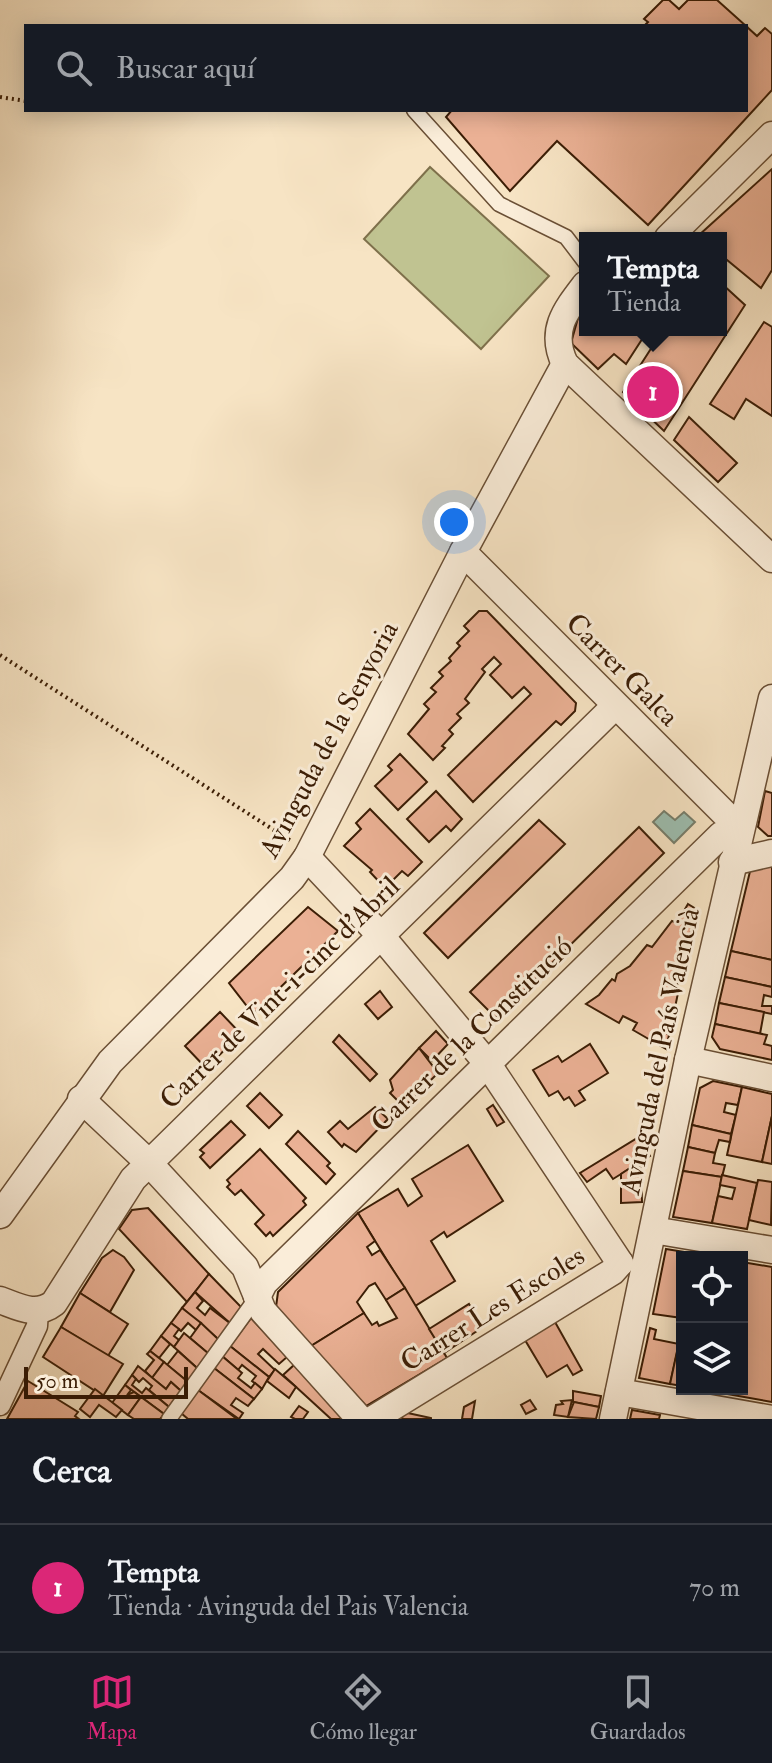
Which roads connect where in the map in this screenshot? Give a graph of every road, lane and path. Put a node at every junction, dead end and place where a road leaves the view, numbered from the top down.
1 (0, 97) edge
2 (24, 101) edge
3 (416, 112) edge
4 (772, 135) edge
5 (674, 232) edge
6 (579, 254) edge
7 (579, 293) edge
8 (565, 364) junction
9 (463, 552) junction
10 (772, 559) edge
11 (0, 655) edge
12 (772, 698) edge
13 (614, 707) junction
14 (740, 829) junction
15 (772, 853) edge
16 (307, 857) junction
17 (732, 862) junction
18 (382, 937) junction
19 (688, 1060) junction
20 (487, 1063) junction
21 (772, 1078) edge
22 (81, 1099) junction
23 (149, 1163) junction
24 (0, 1215) edge
25 (653, 1230) junction
26 (772, 1250) edge
27 (633, 1266) junction
28 (257, 1297) junction
29 (0, 1300) edge
30 (38, 1311) junction
31 (619, 1392) junction
32 (0, 1405) edge
33 (169, 1419) edge
34 (360, 1419) edge
35 (373, 1419) edge
36 (613, 1419) edge
37 (772, 1419) edge

1 - 2 path
3 - 6 lane
4 - 5 street
7 - 8 street
8 - 9 street, Avinguda de la Senyoria
8 - 10 street
9 - 13 street, Carrer Galca
9 - 16 street, Avinguda de la Senyoria
11 - 16 path
12 - 14 street, Avinguda del País Valencià
13 - 14 street, Carrer Galca
13 - 18 street, Carrer de Vint-i-cinc d'Abril
14 - 17 street, Avinguda del País Valencià
14 - 20 street, Carrer de la Constitució
15 - 17 street
16 - 18 street
16 - 22 street, Avinguda de la Senyoria
17 - 19 street, Avinguda del País Valencià
18 - 20 street
18 - 23 street, Carrer de Vint-i-cinc d'Abril
19 - 21 street
19 - 25 street, Avinguda del País Valencià
20 - 27 street
20 - 28 street, Carrer de la Constitució
22 - 23 street
22 - 24 street, Avinguda de la Senyoria
23 - 28 street
23 - 30 street, Carrer de Vint-i-cinc d'Abril
25 - 26 street
25 - 27 street, Avinguda del País Valencià
27 - 31 street, Avinguda del País Valencià
27 - 35 street, Carrer Les Escoles
28 - 33 lane
28 - 34 street
29 - 30 street
30 - 32 street
31 - 36 street, Avinguda del País Valencià
31 - 37 street

